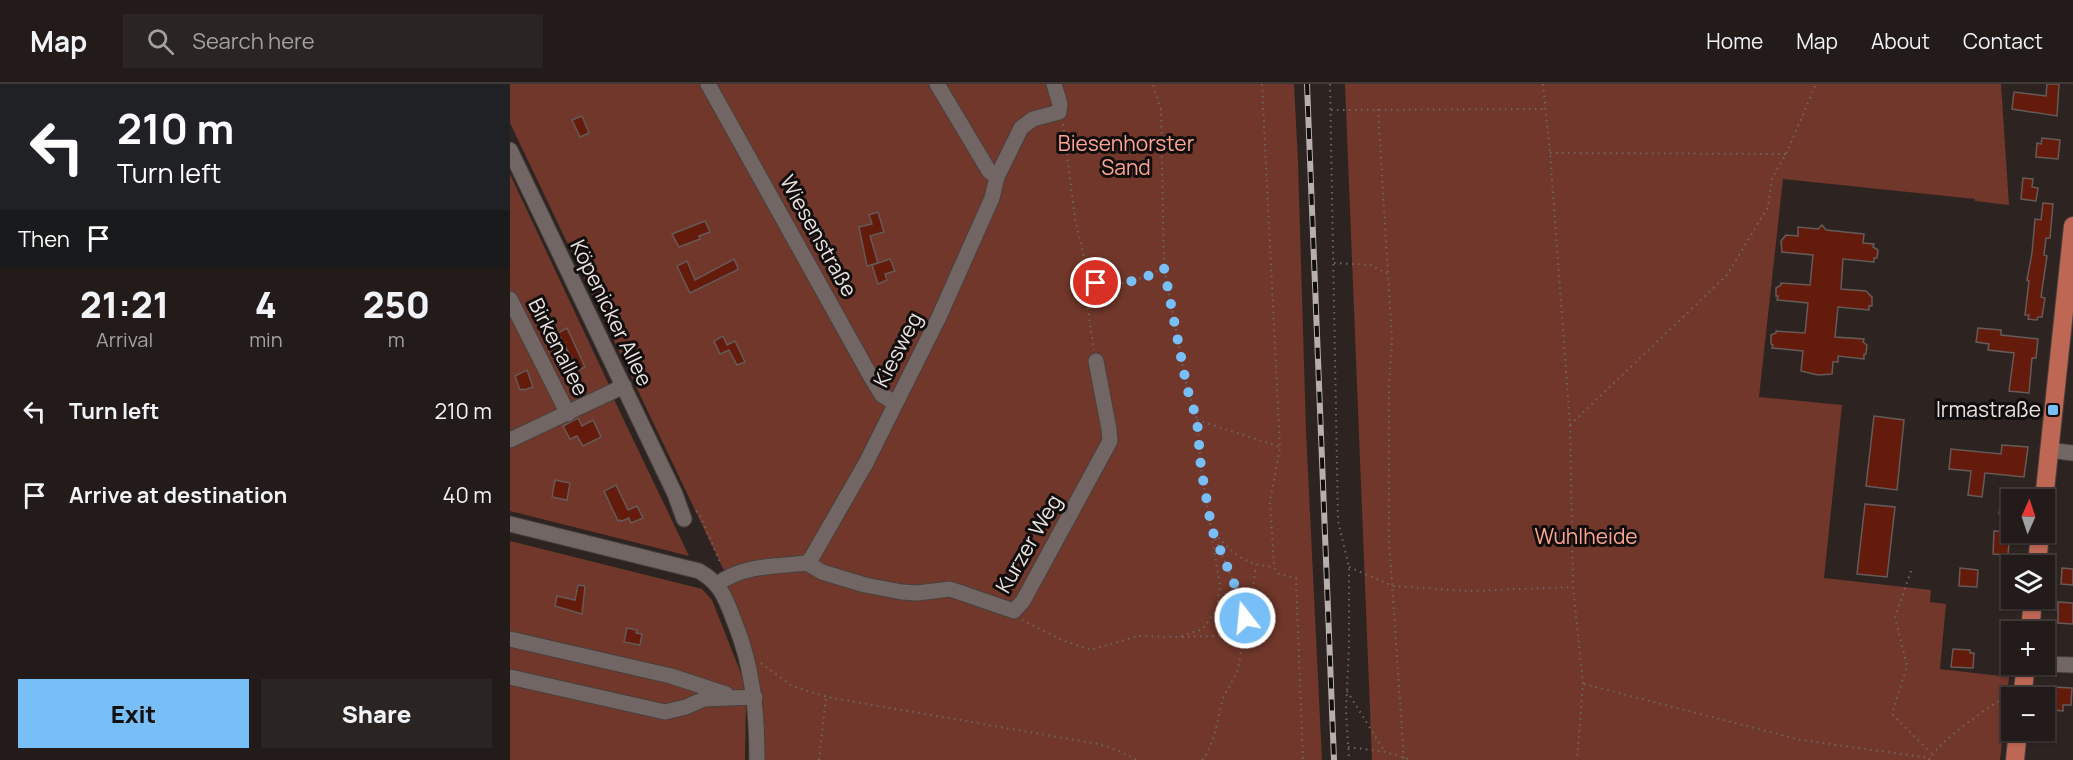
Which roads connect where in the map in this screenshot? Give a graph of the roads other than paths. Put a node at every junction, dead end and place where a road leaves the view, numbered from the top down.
1 (708, 84) edge
2 (937, 84) edge
3 (1054, 84) edge
4 (510, 150) edge
5 (997, 177) junction
6 (2073, 234) edge
7 (510, 299) edge
8 (1096, 361) road end
9 (624, 386) junction
10 (895, 403) junction
11 (568, 414) junction
12 (510, 440) edge
13 (2049, 450) junction
14 (2073, 453) edge
15 (2045, 489) edge
16 (684, 519) dead end
17 (510, 524) edge
18 (807, 563) junction
19 (722, 581) junction
20 (510, 639) edge
21 (2055, 664) edge
22 (2073, 665) edge
23 (510, 678) edge
24 (734, 697) junction
25 (755, 697) junction
26 (2017, 741) edge
27 (757, 760) edge
28 (2015, 760) edge

1 - 10 street, Wiesenstraße
2 - 5 street
3 - 5 street, Kiesweg
4 - 9 street, Köpenicker Allee
5 - 10 street, Kiesweg
6 - 13 main road
7 - 11 street, Birkenallee
8 - 18 street, Kurzer Weg
9 - 11 street, Birkenallee
9 - 16 street, Köpenicker Allee
10 - 18 street, Kiesweg
11 - 12 street, Birkenallee
13 - 14 street
13 - 15 main road
17 - 19 street
18 - 19 street
19 - 25 street
20 - 24 street
21 - 22 street
23 - 24 street
24 - 25 street
25 - 27 street
26 - 28 main road

